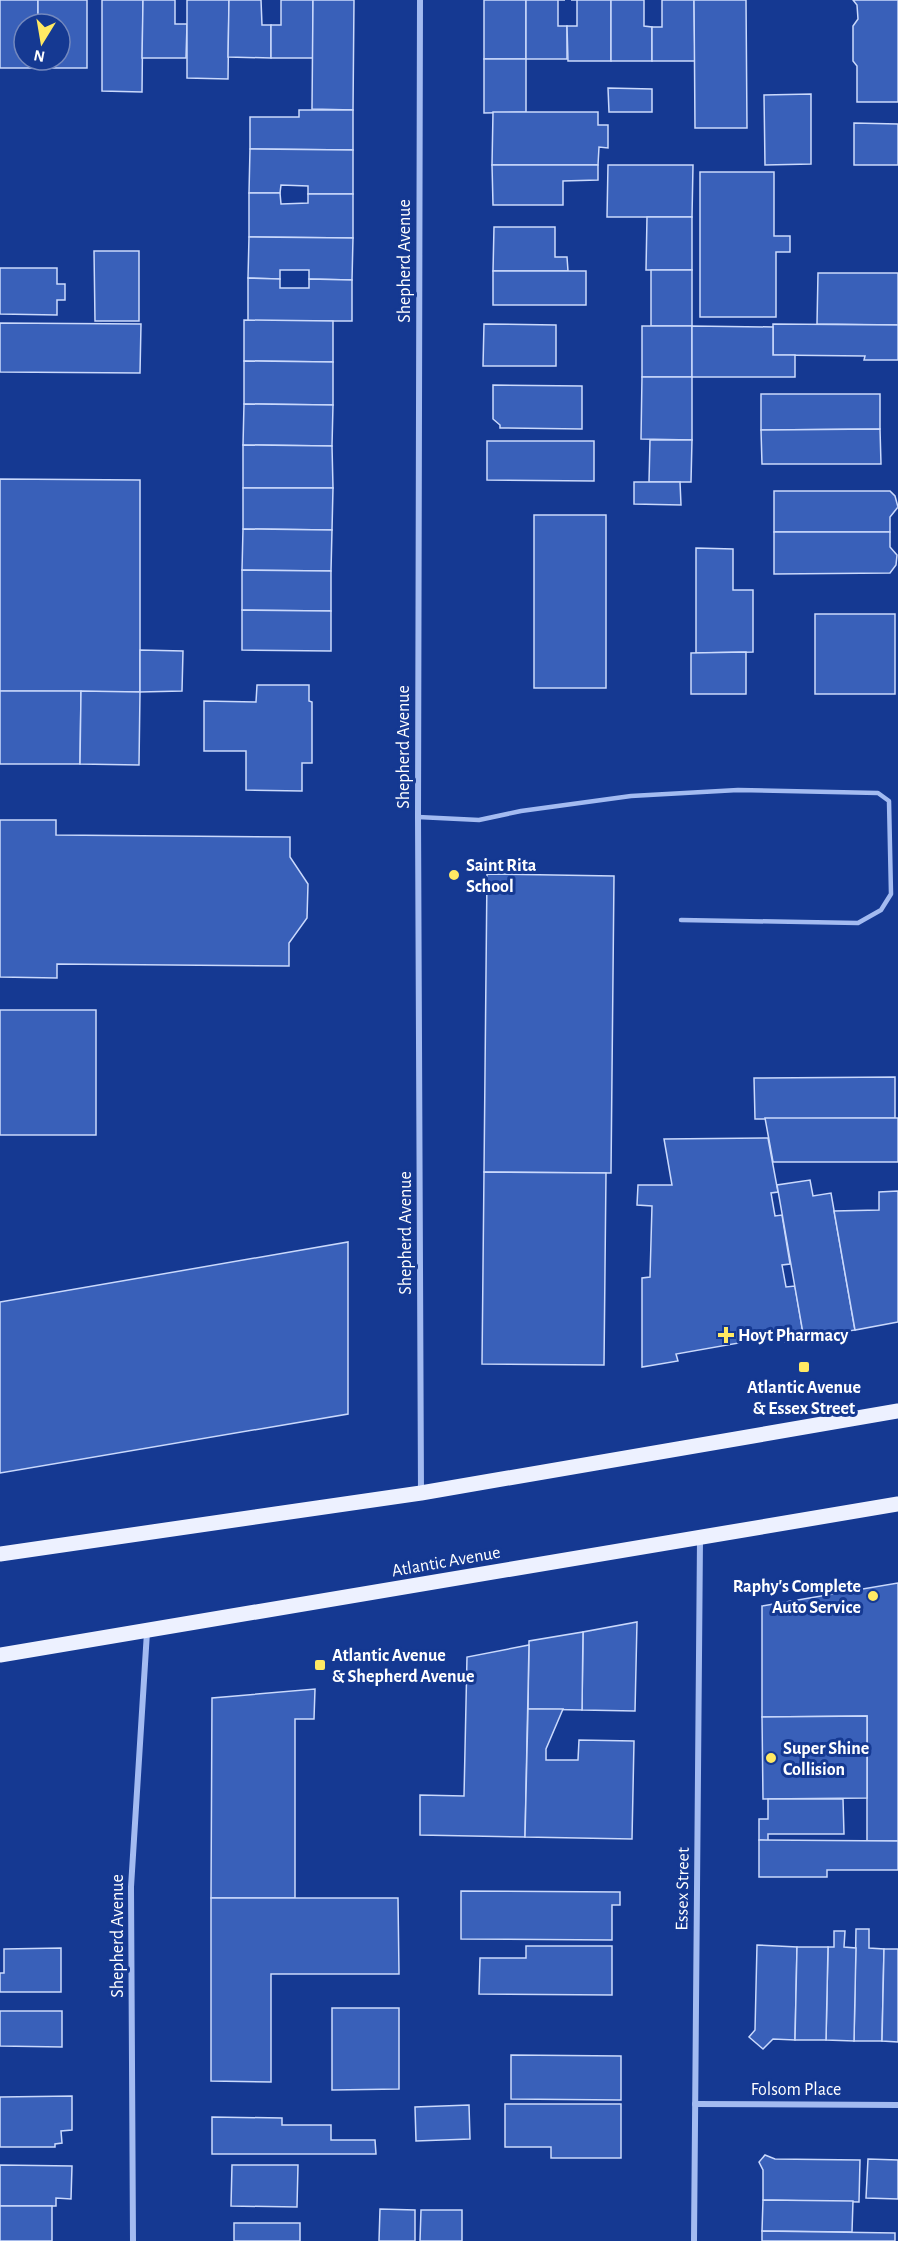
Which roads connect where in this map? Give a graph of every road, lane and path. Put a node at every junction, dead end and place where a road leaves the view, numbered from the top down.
1 (420, 0) edge
2 (418, 818) junction
3 (681, 920) dead end
4 (898, 1411) edge
5 (422, 1493) junction
6 (898, 1504) edge
7 (700, 1538) junction
8 (0, 1554) edge
9 (147, 1632) junction
10 (0, 1655) edge
11 (695, 2104) junction
12 (898, 2105) edge
13 (133, 2241) edge
14 (694, 2241) edge

1 - 2 street, Shepherd Avenue
2 - 3 lane
2 - 5 street, Shepherd Avenue
4 - 5 main road
5 - 8 main road
6 - 7 main road, Atlantic Avenue
7 - 9 main road, Atlantic Avenue
7 - 11 street, Essex Street
9 - 10 main road, Atlantic Avenue
9 - 13 street, Shepherd Avenue
11 - 12 street, Folsom Place
11 - 14 street, Essex Street

